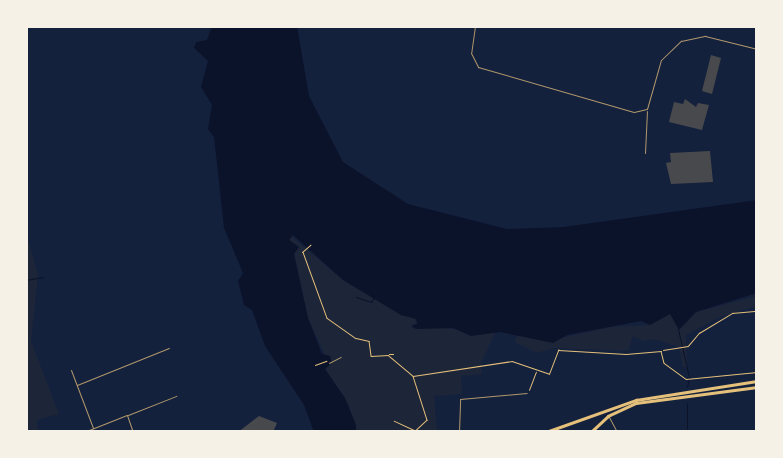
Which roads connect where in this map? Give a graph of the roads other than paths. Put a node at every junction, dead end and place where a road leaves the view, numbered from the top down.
1 (475, 26) edge
2 (757, 49) edge
3 (647, 110) junction
4 (645, 153) dead end
5 (169, 348) dead end
6 (341, 357) dead end
7 (330, 363) dead end
8 (71, 370) dead end
9 (757, 381) edge
10 (77, 385) junction
11 (757, 388) edge
12 (527, 393) road end
13 (176, 396) dead end
14 (127, 416) junction
15 (608, 416) junction
16 (94, 428) junction
17 (84, 432) edge
18 (133, 432) edge
19 (459, 432) edge
20 (546, 432) edge
21 (590, 432) edge
22 (617, 432) edge

1 - 3 street
2 - 3 street
3 - 4 street
5 - 10 street
6 - 7 lane
8 - 10 street
9 - 20 highway
10 - 16 street
11 - 15 highway
12 - 19 street
13 - 14 street
14 - 16 street
14 - 18 street
15 - 21 highway
15 - 22 street
16 - 17 street

